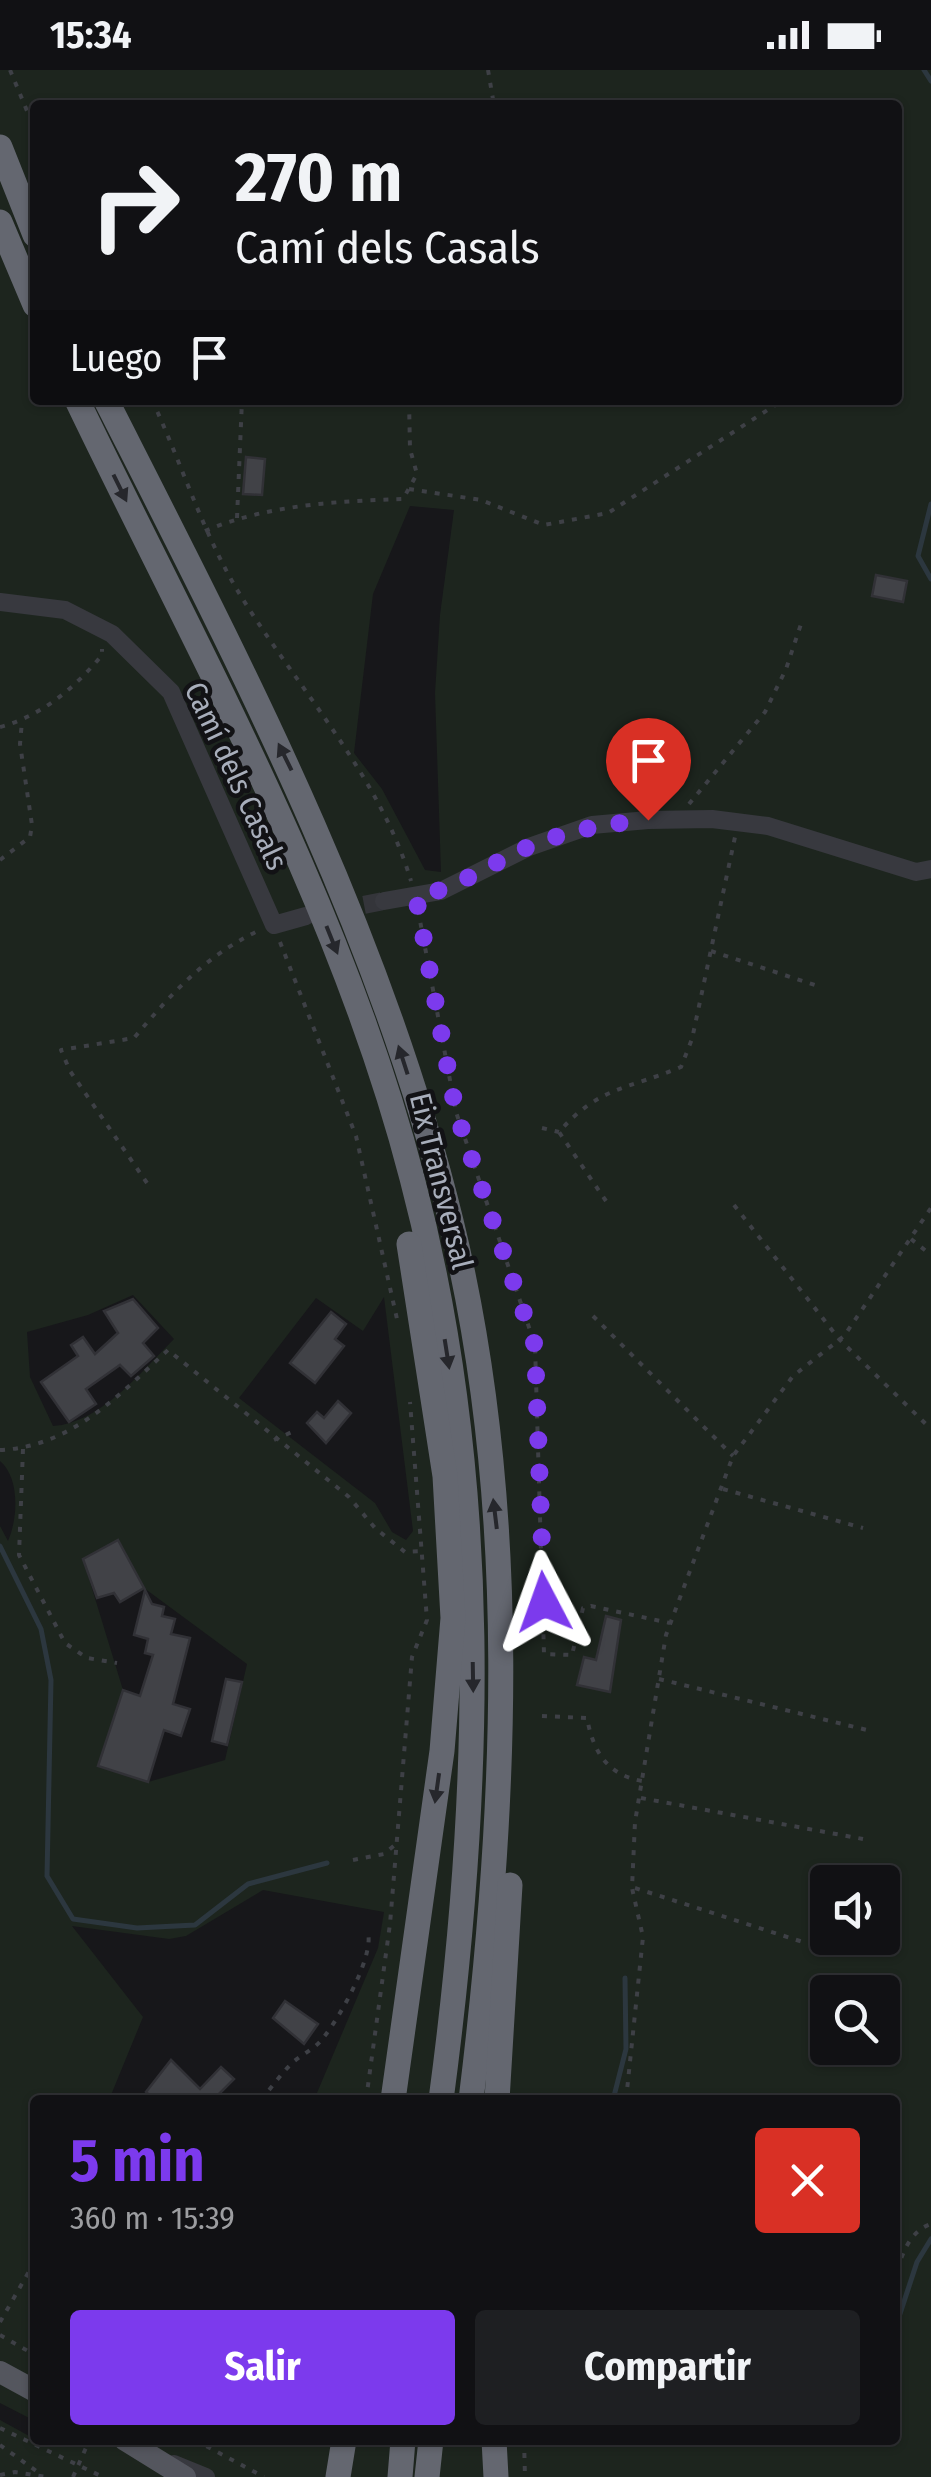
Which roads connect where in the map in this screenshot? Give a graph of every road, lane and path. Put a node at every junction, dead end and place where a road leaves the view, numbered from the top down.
1 (10, 70) edge
2 (488, 70) edge
3 (493, 100) edge
4 (30, 118) edge
5 (0, 147) edge
6 (910, 212) dead end
7 (902, 213) edge
8 (0, 222) edge
9 (30, 222) edge
10 (30, 293) edge
11 (80, 405) edge
12 (108, 405) edge
13 (154, 405) edge
14 (242, 405) edge
15 (409, 405) edge
16 (775, 405) edge
17 (409, 489) junction
18 (237, 518) junction
19 (205, 531) junction
20 (0, 602) edge
21 (802, 622) dead end
22 (102, 629) junction
23 (22, 721) junction
24 (0, 727) edge
25 (678, 820) junction
26 (737, 822) junction
27 (0, 860) edge
28 (931, 869) edge
29 (416, 897) junction
30 (384, 902) tunnel mouth
31 (306, 916) tunnel mouth
32 (274, 925) junction
33 (711, 951) junction
34 (821, 987) dead end
35 (377, 1067) junction
36 (542, 1128) dead end
37 (559, 1132) junction
38 (147, 1183) dead end
39 (606, 1201) dead end
40 (734, 1205) dead end
41 (931, 1208) edge
42 (910, 1239) junction
43 (931, 1254) edge
44 (593, 1316) dead end
45 (399, 1325) dead end
46 (839, 1339) junction
47 (410, 1396) dead end
48 (931, 1429) edge
49 (292, 1432) dead end
50 (274, 1440) junction
51 (23, 1449) junction
52 (0, 1450) edge
53 (733, 1456) junction
54 (722, 1489) junction
55 (862, 1528) dead end
56 (424, 1550) junction
57 (670, 1623) junction
58 (117, 1663) dead end
59 (659, 1678) junction
60 (542, 1716) dead end
61 (868, 1730) dead end
62 (502, 1731) junction
63 (642, 1782) junction
64 (640, 1797) junction
65 (863, 1839) dead end
66 (396, 1844) junction
67 (353, 1860) dead end
68 (632, 1888) junction
69 (367, 1930) dead end
70 (806, 1943) dead end
71 (265, 2095) edge
72 (367, 2095) edge
73 (394, 2095) edge
74 (443, 2095) edge
75 (471, 2095) edge
76 (496, 2095) edge
77 (626, 2095) edge
78 (931, 2224) edge
79 (900, 2259) edge
80 (30, 2269) edge
81 (0, 2322) edge
82 (0, 2335) edge
83 (30, 2352) edge
84 (0, 2372) edge
85 (30, 2388) edge
86 (0, 2428) edge
87 (30, 2442) edge
88 (37, 2445) edge
89 (88, 2445) edge
90 (204, 2445) edge
91 (343, 2445) edge
92 (402, 2445) edge
93 (430, 2445) edge
94 (494, 2445) edge
95 (524, 2445) edge
96 (0, 2446) edge
97 (149, 2457) edge
98 (78, 2464) junction
99 (39, 2473) junction
100 (0, 2475) edge
101 (46, 2477) edge
102 (73, 2477) edge
103 (103, 2477) edge
104 (185, 2477) edge
105 (206, 2477) edge
106 (264, 2477) edge
107 (338, 2477) edge
108 (400, 2477) edge
109 (427, 2477) edge
110 (496, 2477) edge
111 (525, 2477) edge

1 - 4 path
2 - 3 path
5 - 9 highway
6 - 7 path
8 - 10 highway
11 -> 35 highway, Eix Transversal
62 -> 12 highway, Eix Transversal
13 - 19 path
14 - 18 path
15 - 17 path
16 - 17 path
17 - 18 path
18 - 19 path
19 - 29 path
20 - 22 street, Camí dels Casals
21 - 25 path
22 - 23 path
22 - 32 street, Camí dels Casals
23 - 24 path
23 - 27 path
25 - 26 street
25 - 29 street
26 - 28 street
26 - 33 path
29 - 30 street
29 - 57 path
31 - 32 street
32 - 38 path
32 - 45 path
33 - 34 path
33 - 37 path
35 -> 73 highway
35 -> 74 highway, Eix Transversal
36 - 37 path
37 - 39 path
40 - 46 path
41 - 42 path
42 - 43 path
42 - 46 path
44 - 53 path
46 - 48 path
46 - 53 path
47 - 56 path
49 - 50 path
50 - 51 path
50 - 56 path
51 - 52 path
51 - 58 path
53 - 54 path
54 - 55 path
54 - 57 path
56 - 66 path
57 - 59 path
59 - 61 path
59 - 63 path
60 - 63 path
62 - 75 highway, Eix Transversal
62 - 76 highway
63 - 64 path
64 - 65 path
64 - 68 path
66 - 67 path
66 - 72 path
68 - 70 path
68 - 77 path
69 - 71 path
78 - 79 path
80 - 81 path
82 - 83 path
84 - 85 main road
86 - 87 path
88 - 98 path
89 - 98 path
90 - 106 path
91 - 107 highway
92 - 108 highway
93 - 109 highway
94 - 110 highway
95 - 111 path
96 - 99 path
97 - 104 main road
97 - 105 street
98 - 102 path
98 - 103 path
99 - 100 path
99 - 101 path

